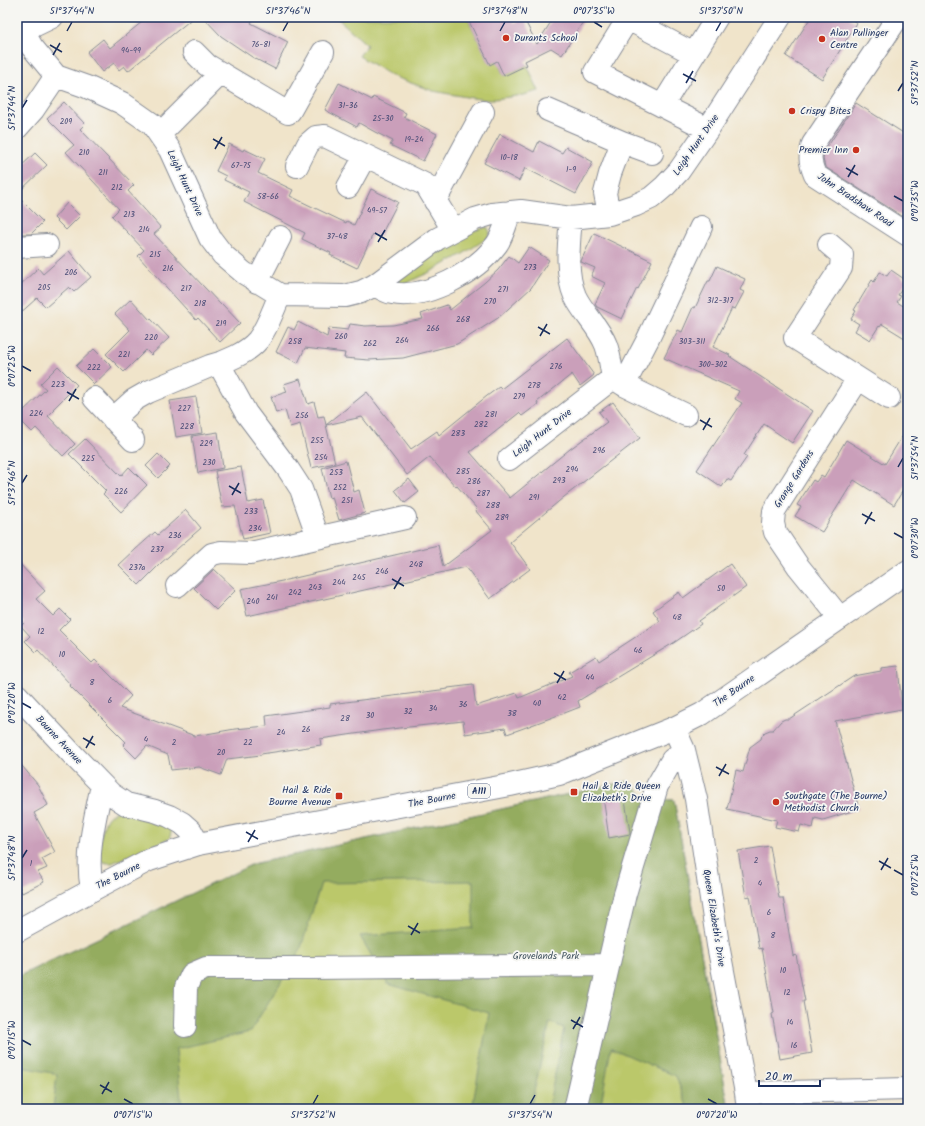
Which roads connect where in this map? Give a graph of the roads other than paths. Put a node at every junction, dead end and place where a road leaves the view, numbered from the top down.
1 (52, 17) edge
2 (717, 17) edge
3 (898, 17) edge
4 (904, 17) edge
5 (628, 18) edge
6 (772, 19) edge
7 (908, 20) edge
8 (20, 26) edge
9 (194, 52) dead end
10 (323, 52) dead end
11 (694, 54) junction
12 (221, 73) junction
13 (56, 76) junction
14 (662, 106) junction
15 (548, 110) dead end
16 (483, 112) dead end
17 (17, 128) edge
18 (708, 129) junction
19 (160, 134) junction
20 (622, 142) junction
21 (652, 153) dead end
22 (365, 156) junction
23 (297, 166) dead end
24 (348, 187) dead end
25 (436, 201) junction
26 (510, 212) junction
27 (609, 214) junction
28 (571, 218) junction
29 (701, 226) dead end
30 (453, 230) junction
31 (908, 235) edge
32 (280, 237) dead end
33 (829, 244) dead end
34 (46, 245) dead end
35 (17, 247) edge
36 (257, 282) junction
37 (375, 286) junction
38 (280, 295) junction
39 (219, 364) junction
40 (858, 379) junction
41 (618, 382) junction
42 (94, 398) dead end
43 (889, 398) dead end
44 (686, 415) dead end
45 (113, 419) junction
46 (133, 440) dead end
47 (509, 459) dead end
48 (404, 518) dead end
49 (318, 537) junction
50 (908, 571) edge
51 (177, 586) dead end
52 (840, 618) junction
53 (17, 695) edge
54 (674, 728) junction
55 (684, 750) junction
56 (102, 785) junction
57 (198, 844) junction
58 (92, 890) junction
59 (17, 931) edge
60 (608, 965) junction
61 (186, 1026) dead end
62 (908, 1089) edge
63 (747, 1101) edge
64 (575, 1109) edge

1 - 8 street
2 - 11 street
3 - 31 street, John Bradshaw Road
4 - 7 street
5 - 11 street
5 - 14 street
6 - 18 street, Leigh Hunt Drive
8 - 13 street
9 - 12 street
10 - 12 street
11 - 14 street
12 - 19 street
13 - 17 street
13 - 19 street, Leigh Hunt Drive
14 - 18 street
15 - 20 street
16 - 25 street
18 - 27 street, Leigh Hunt Drive
19 - 36 street, Leigh Hunt Drive
20 - 21 street
20 - 27 street
22 - 23 street
22 - 24 street
22 - 25 street
25 - 30 street
26 - 28 street, Leigh Hunt Drive
26 - 30 street, Leigh Hunt Drive
26 - 37 street
27 - 28 street, Leigh Hunt Drive
28 - 41 street
29 - 41 street
30 - 37 street, Leigh Hunt Drive
32 - 36 street
33 - 40 street
34 - 35 street
36 - 38 street, Leigh Hunt Drive
37 - 38 street, Leigh Hunt Drive
38 - 39 street
39 - 45 street
39 - 49 street
40 - 43 street
40 - 52 street, Grange Gardens
41 - 44 street
41 - 47 street, Leigh Hunt Drive
42 - 45 street
45 - 46 street
48 - 49 street
49 - 51 street
50 - 52 street, The Bourne / A111
52 - 54 street, The Bourne / A111
53 - 56 street, Bourne Avenue
54 - 55 street, Queen Elizabeth's Drive
54 - 57 street, The Bourne / A111
55 - 60 street
55 - 63 street, Queen Elizabeth's Drive
56 - 57 street, Bourne Avenue
56 - 58 street
57 - 58 street, The Bourne / A111
58 - 59 street, The Bourne / A111
60 - 61 street
60 - 64 street
62 - 63 street

